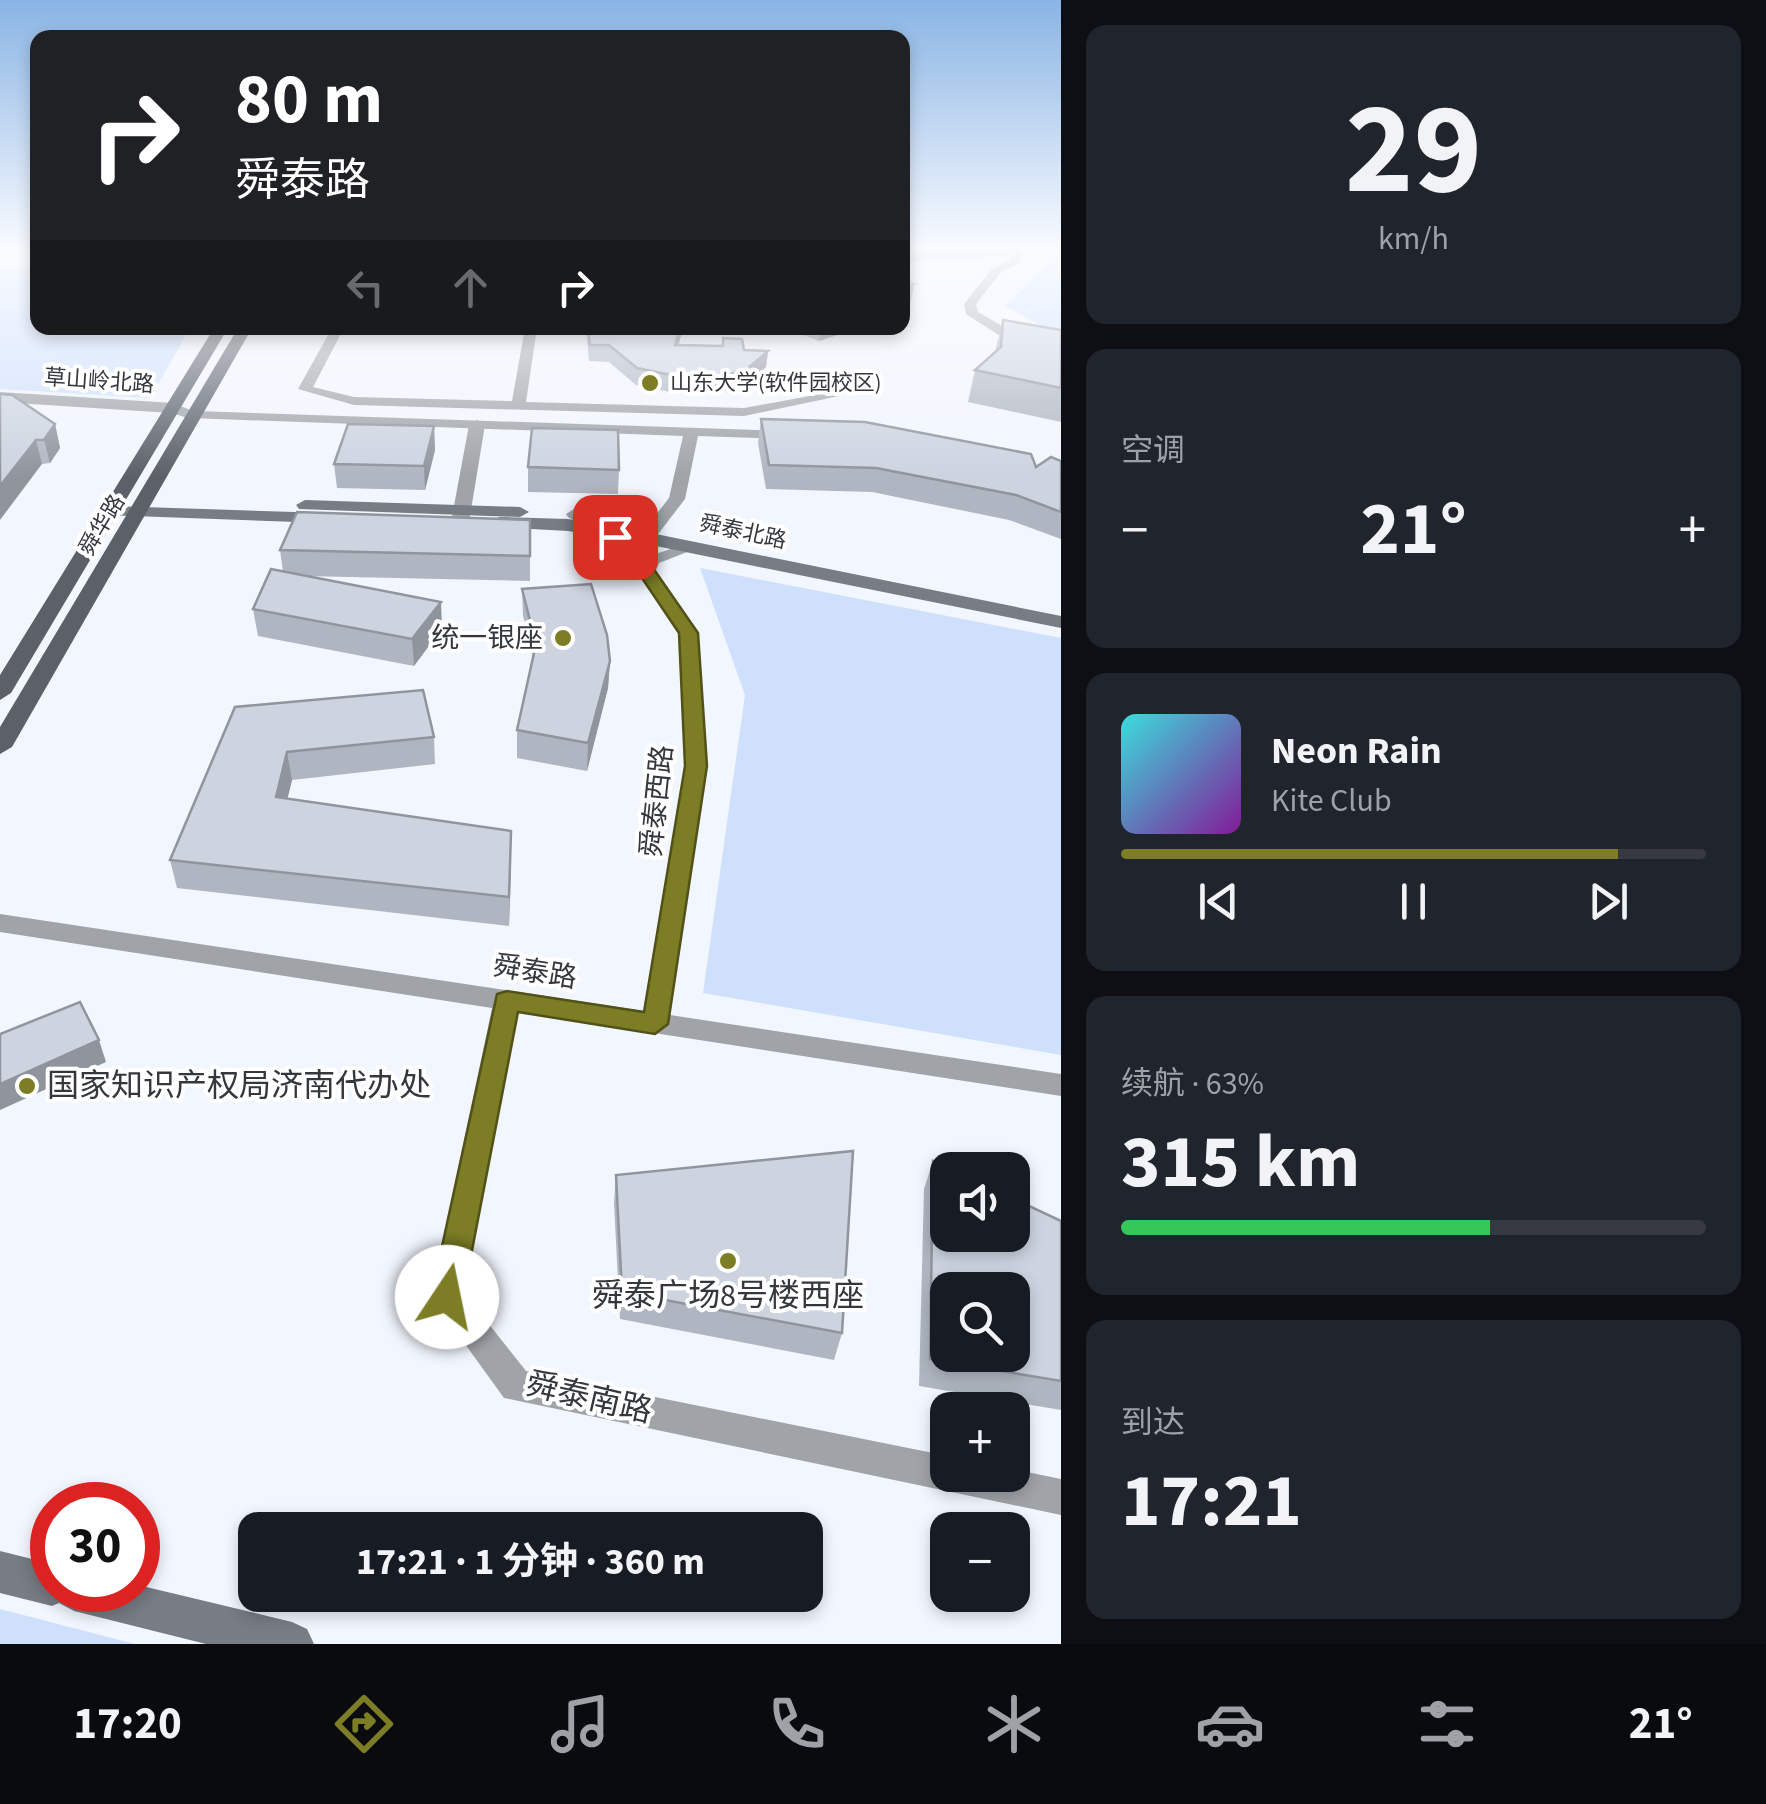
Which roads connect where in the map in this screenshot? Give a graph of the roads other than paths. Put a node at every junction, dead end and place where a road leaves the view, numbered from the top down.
1 (988, 324) edge
2 (217, 335) edge
3 (241, 335) edge
4 (334, 335) edge
5 (529, 335) edge
6 (1061, 352) edge
7 (837, 395) dead end
8 (0, 397) edge
9 (173, 408) junction
10 (518, 408) junction
11 (195, 415) junction
12 (478, 425) junction
13 (692, 433) junction
14 (804, 435) edge
15 (115, 505) junction
16 (141, 506) junction
17 (574, 514) junction
18 (461, 516) junction
19 (606, 532) junction
20 (650, 533) junction
21 (691, 547) junction
22 (646, 572) junction
23 (1061, 607) edge
24 (1061, 622) edge
25 (0, 694) edge
26 (0, 747) edge
27 (0, 924) edge
28 (507, 1001) junction
29 (655, 1024) junction
30 (1061, 1084) edge
31 (930, 1470) edge
32 (1030, 1491) edge
33 (1061, 1497) edge
34 (0, 1572) edge
35 (30, 1580) edge
36 (160, 1611) edge
37 (292, 1644) edge

1 - 6 street
2 - 9 main road, 舜华路
3 - 11 main road, 舜华路
4 - 10 street
5 - 10 street
7 - 10 street
8 - 9 street, 草山岭北路
9 - 11 street, 草山岭北路
9 - 15 main road, 舜华路
11 - 12 street
11 - 16 main road, 舜华路
12 - 13 street
12 - 18 street
13 - 14 street
13 - 20 street
15 - 16 main road, 舜泰北路
15 - 25 main road, 舜华路
16 - 18 main road, 舜泰北路
16 - 26 main road, 舜华路
17 - 18 main road
17 - 19 street, 舜泰西路
17 - 20 main road
18 - 19 main road, 舜泰北路
19 - 20 main road, 舜泰北路
19 - 22 street, 舜泰西路
20 - 21 main road, 舜泰北路
20 - 23 main road
21 - 22 street
21 - 24 main road, 舜泰北路
22 - 29 street, 舜泰西路
27 - 28 street, 舜泰路
28 - 29 street, 舜泰路
28 - 31 street, 舜泰南路
29 - 30 street, 舜泰路
32 - 33 street, 舜泰南路
34 - 35 main road
36 - 37 main road

